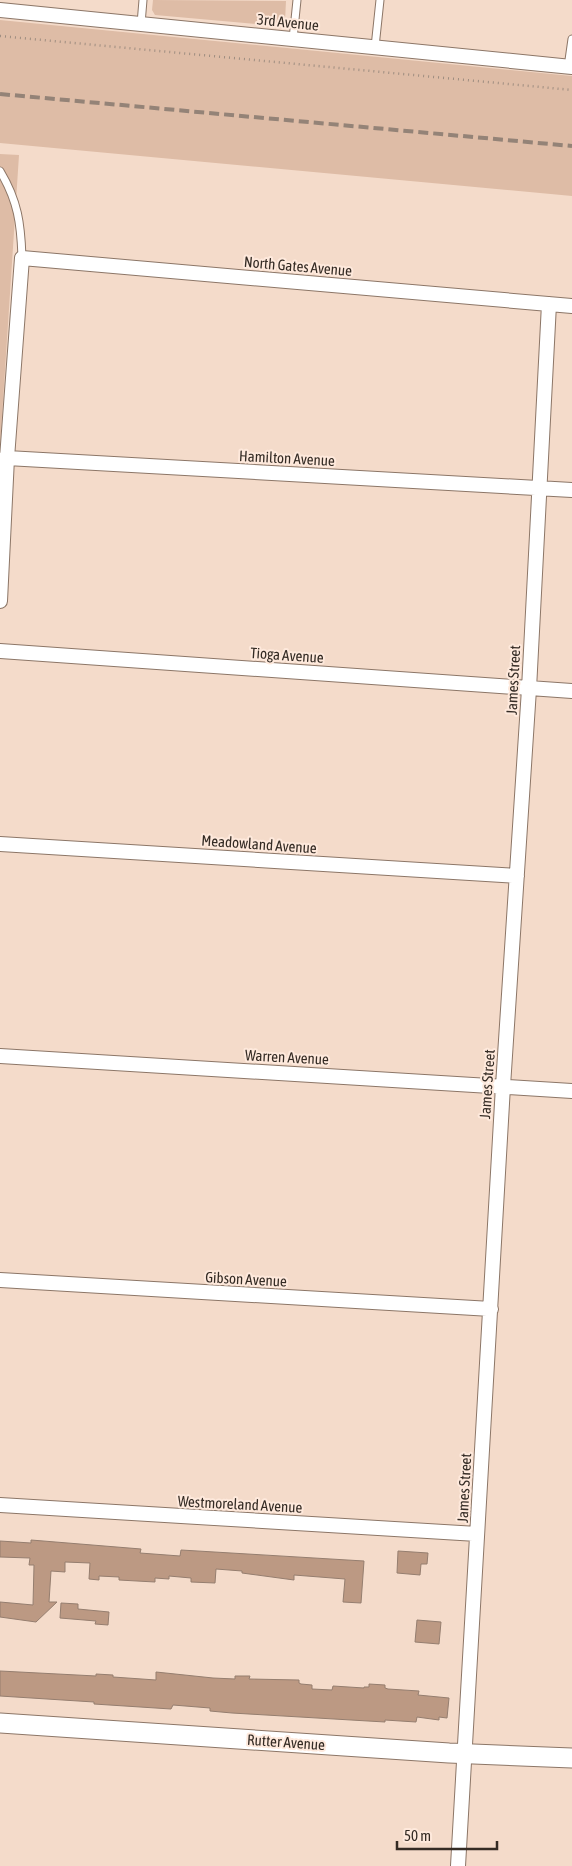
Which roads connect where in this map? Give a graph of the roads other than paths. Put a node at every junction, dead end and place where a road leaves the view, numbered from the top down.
1 (143, 0) edge
2 (297, 0) edge
3 (380, 0) edge
4 (0, 10) edge
5 (140, 24) junction
6 (293, 39) junction
7 (572, 39) edge
8 (375, 47) junction
9 (570, 67) edge
10 (0, 171) edge
11 (22, 258) junction
12 (549, 304) junction
13 (572, 306) edge
14 (4, 459) edge
15 (539, 488) junction
16 (572, 490) edge
17 (0, 601) edge
18 (0, 652) edge
19 (529, 689) junction
20 (572, 691) edge
21 (0, 844) edge
22 (517, 876) junction
23 (0, 1056) edge
24 (503, 1086) junction
25 (572, 1091) edge
26 (0, 1280) edge
27 (491, 1310) junction
28 (0, 1506) edge
29 (478, 1534) junction
30 (0, 1723) edge
31 (465, 1753) junction
32 (572, 1758) edge
33 (458, 1866) edge

1 - 5 lane
2 - 6 lane
3 - 8 lane
4 - 5 street, 3rd Avenue
5 - 6 street, 3rd Avenue
6 - 8 street, 3rd Avenue
7 - 9 lane
8 - 9 street, 3rd Avenue
10 - 11 lane
11 - 12 street, North Gates Avenue
11 - 14 street
12 - 13 street, North Gates Avenue
12 - 15 street, James Street
14 - 15 street, Hamilton Avenue
14 - 17 street
15 - 16 street, Hamilton Avenue
15 - 19 street, James Street
18 - 19 street, Tioga Avenue
19 - 20 street, Tioga Avenue
19 - 22 street, James Street
21 - 22 street, Meadowland Avenue
22 - 24 street, James Street
23 - 24 street, Warren Avenue
24 - 25 street, Warren Avenue
24 - 27 street, James Street
26 - 27 street, Gibson Avenue
27 - 29 street, James Street
28 - 29 street, Westmoreland Avenue
29 - 31 street, James Street
30 - 31 main road, Rutter Avenue
31 - 32 main road, Rutter Avenue
31 - 33 street, James Street

